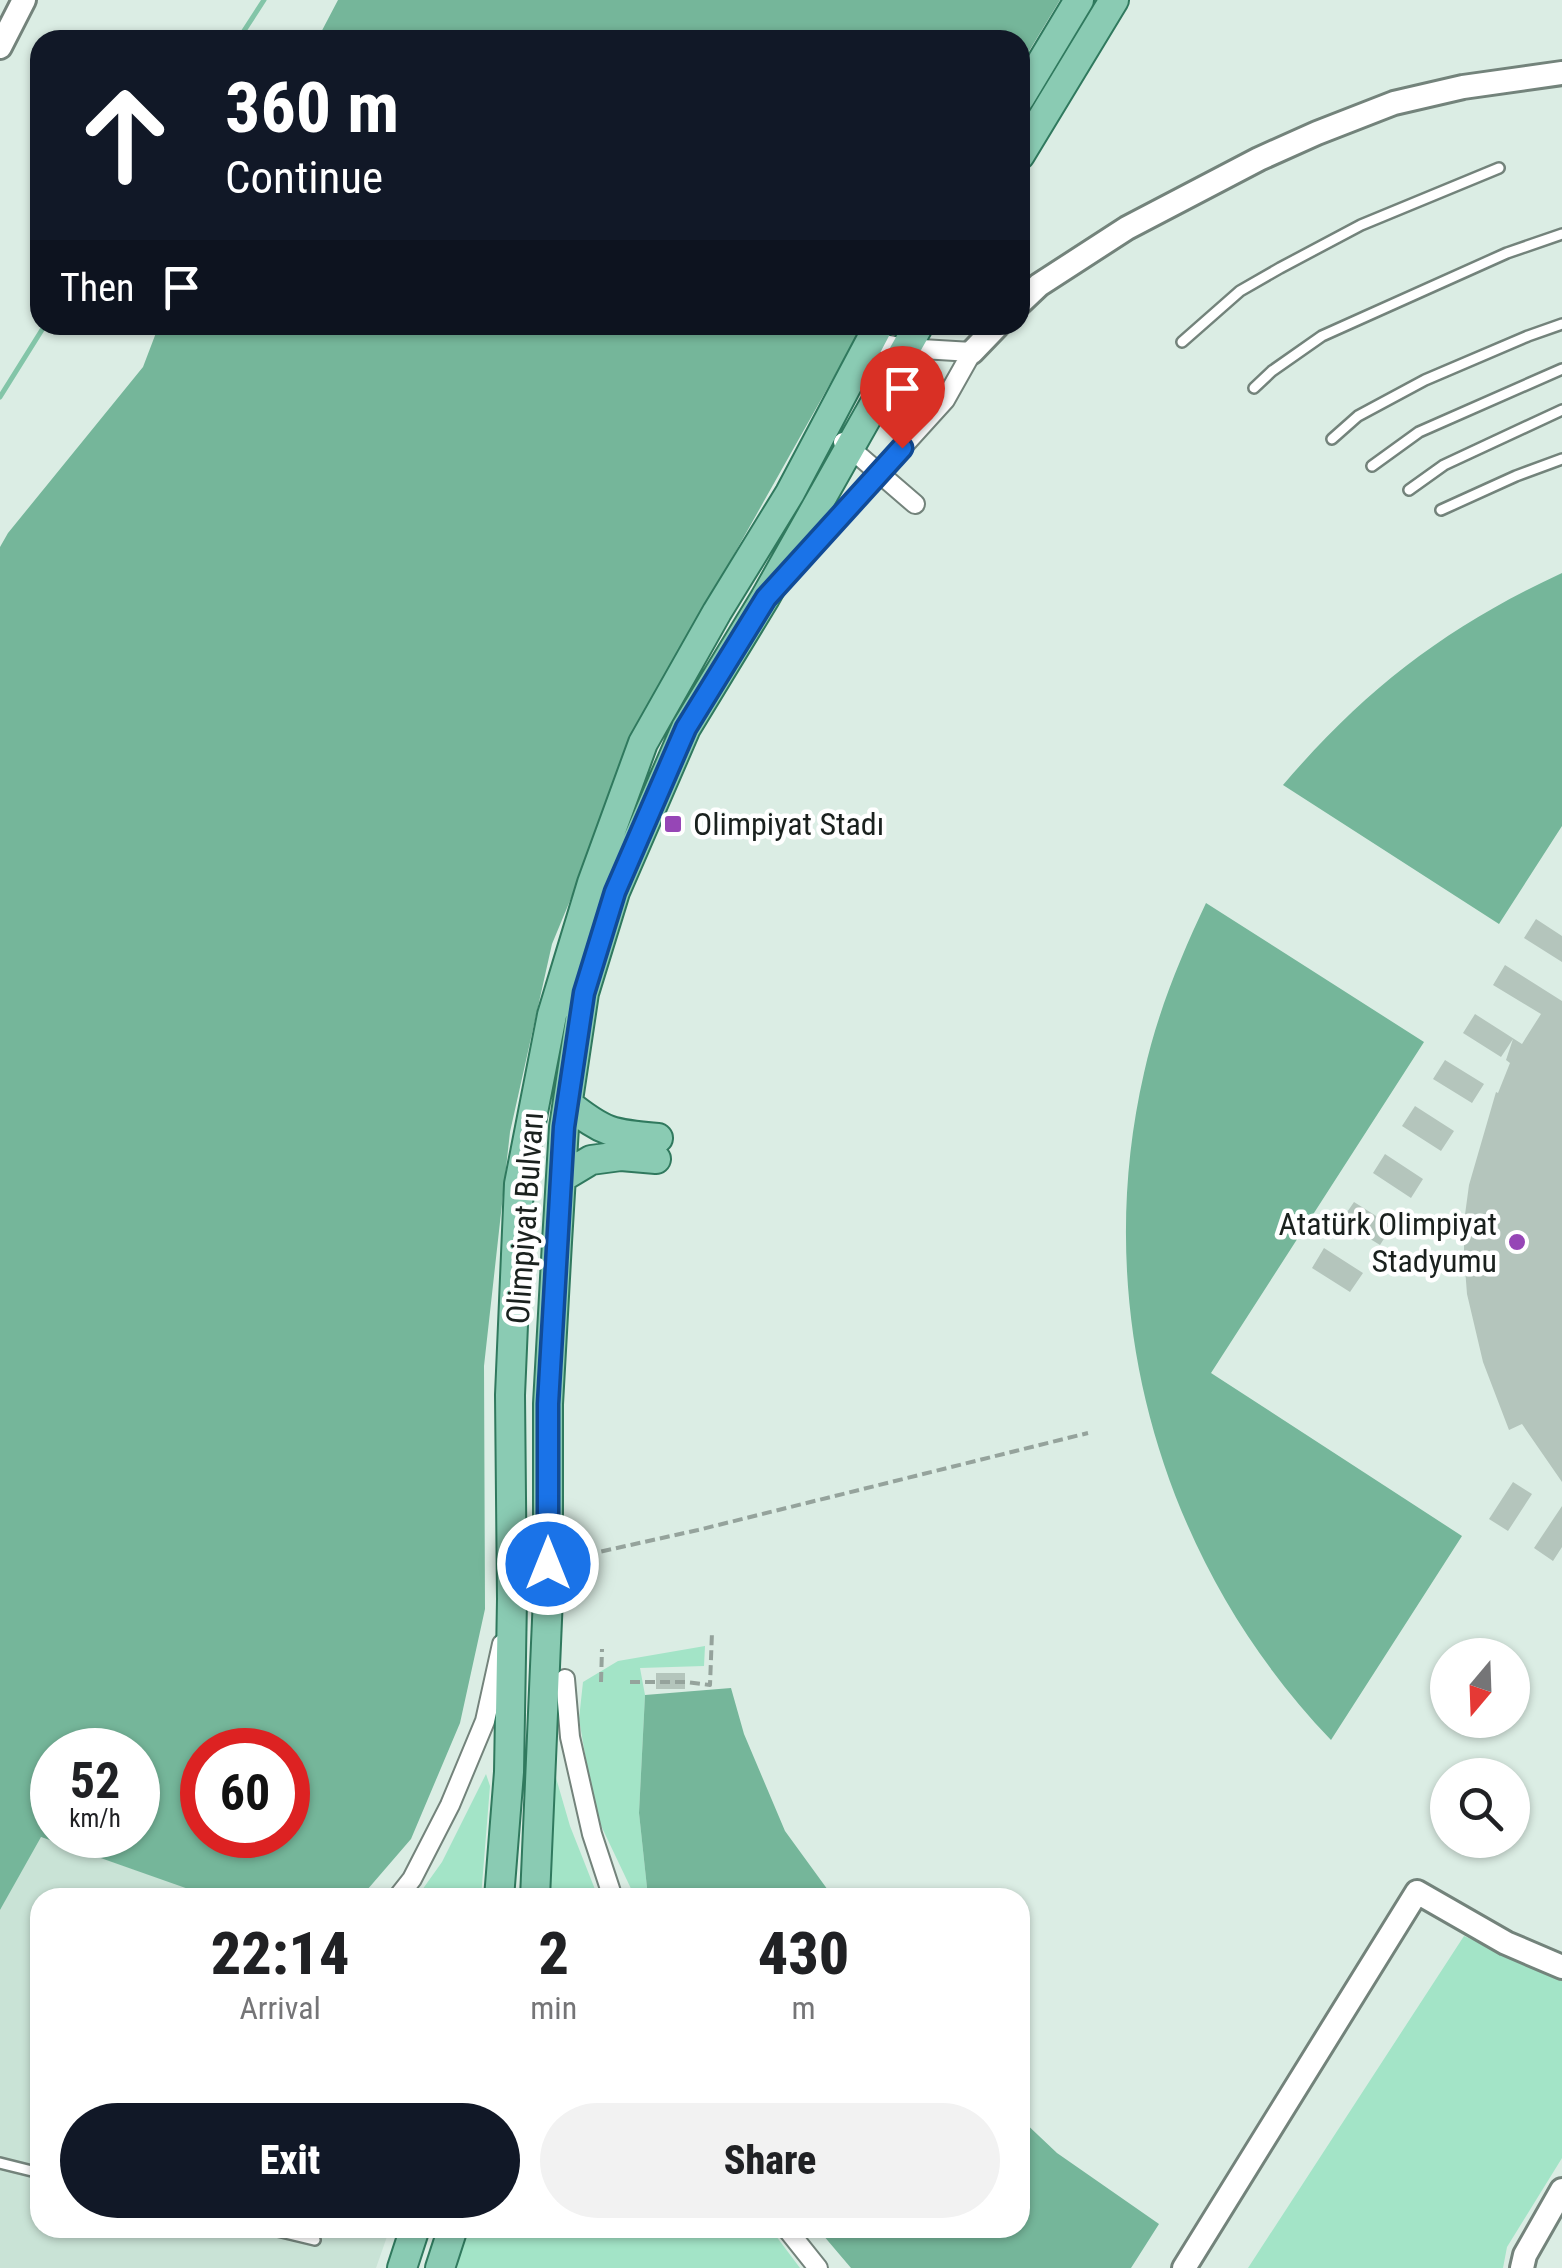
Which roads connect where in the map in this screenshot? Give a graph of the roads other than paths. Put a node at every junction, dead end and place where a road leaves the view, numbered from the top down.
1 (24, 0) edge
2 (1078, 0) edge
3 (1114, 0) edge
4 (0, 47) edge
5 (1562, 72) edge
6 (1030, 81) edge
7 (1030, 139) edge
8 (1498, 168) dead end
9 (1562, 234) edge
10 (1030, 293) edge
11 (1562, 324) edge
12 (873, 335) edge
13 (988, 335) edge
14 (912, 337) edge
15 (1182, 342) dead end
16 (972, 352) junction
17 (1562, 369) edge
18 (1254, 388) dead end
19 (1562, 410) edge
20 (824, 428) junction
21 (1332, 439) dead end
22 (850, 447) junction
23 (1562, 459) edge
24 (1372, 466) dead end
25 (880, 472) junction
26 (1409, 490) dead end
27 (915, 504) dead end
28 (1441, 510) dead end
29 (766, 598) junction
30 (568, 1104) junction
31 (561, 1178) junction
32 (512, 1599) junction
33 (565, 1679) dead end
34 (405, 1888) edge
35 (499, 1888) edge
36 (536, 1888) edge
37 (609, 1888) edge
38 (1562, 1967) edge
39 (0, 2163) edge
40 (30, 2170) edge
41 (1562, 2190) edge
42 (306, 2238) edge
43 (412, 2238) edge
44 (450, 2238) edge
45 (794, 2238) edge
46 (315, 2240) dead end
47 (402, 2268) edge
48 (440, 2268) edge
49 (818, 2268) edge
50 (1184, 2268) edge
51 (1522, 2268) edge

1 - 4 street
2 - 6 main road
3 - 7 main road
5 - 10 street
8 - 15 lane
9 - 18 lane
11 - 21 lane
12 - 20 main road, Olimpiyat Bulvarı
13 - 16 street
14 - 16 street
14 - 22 main road, Olimpiyat Bulvarı
16 - 25 street
17 - 24 lane
19 - 26 lane
20 - 22 street
20 - 32 main road, Olimpiyat Bulvarı
22 - 25 street
22 - 29 main road, Olimpiyat Bulvarı
23 - 28 lane
25 - 27 street
25 - 29 street
29 - 30 main road, Olimpiyat Bulvarı
30 - 31 main road, Olimpiyat Bulvarı
30 - 31 main road
31 - 36 main road, Olimpiyat Bulvarı
32 - 34 street
32 - 35 main road, Olimpiyat Bulvarı
33 - 37 street
38 - 50 street
39 - 40 lane
41 - 51 street
42 - 46 lane
43 - 47 main road
44 - 48 main road
45 - 49 street

